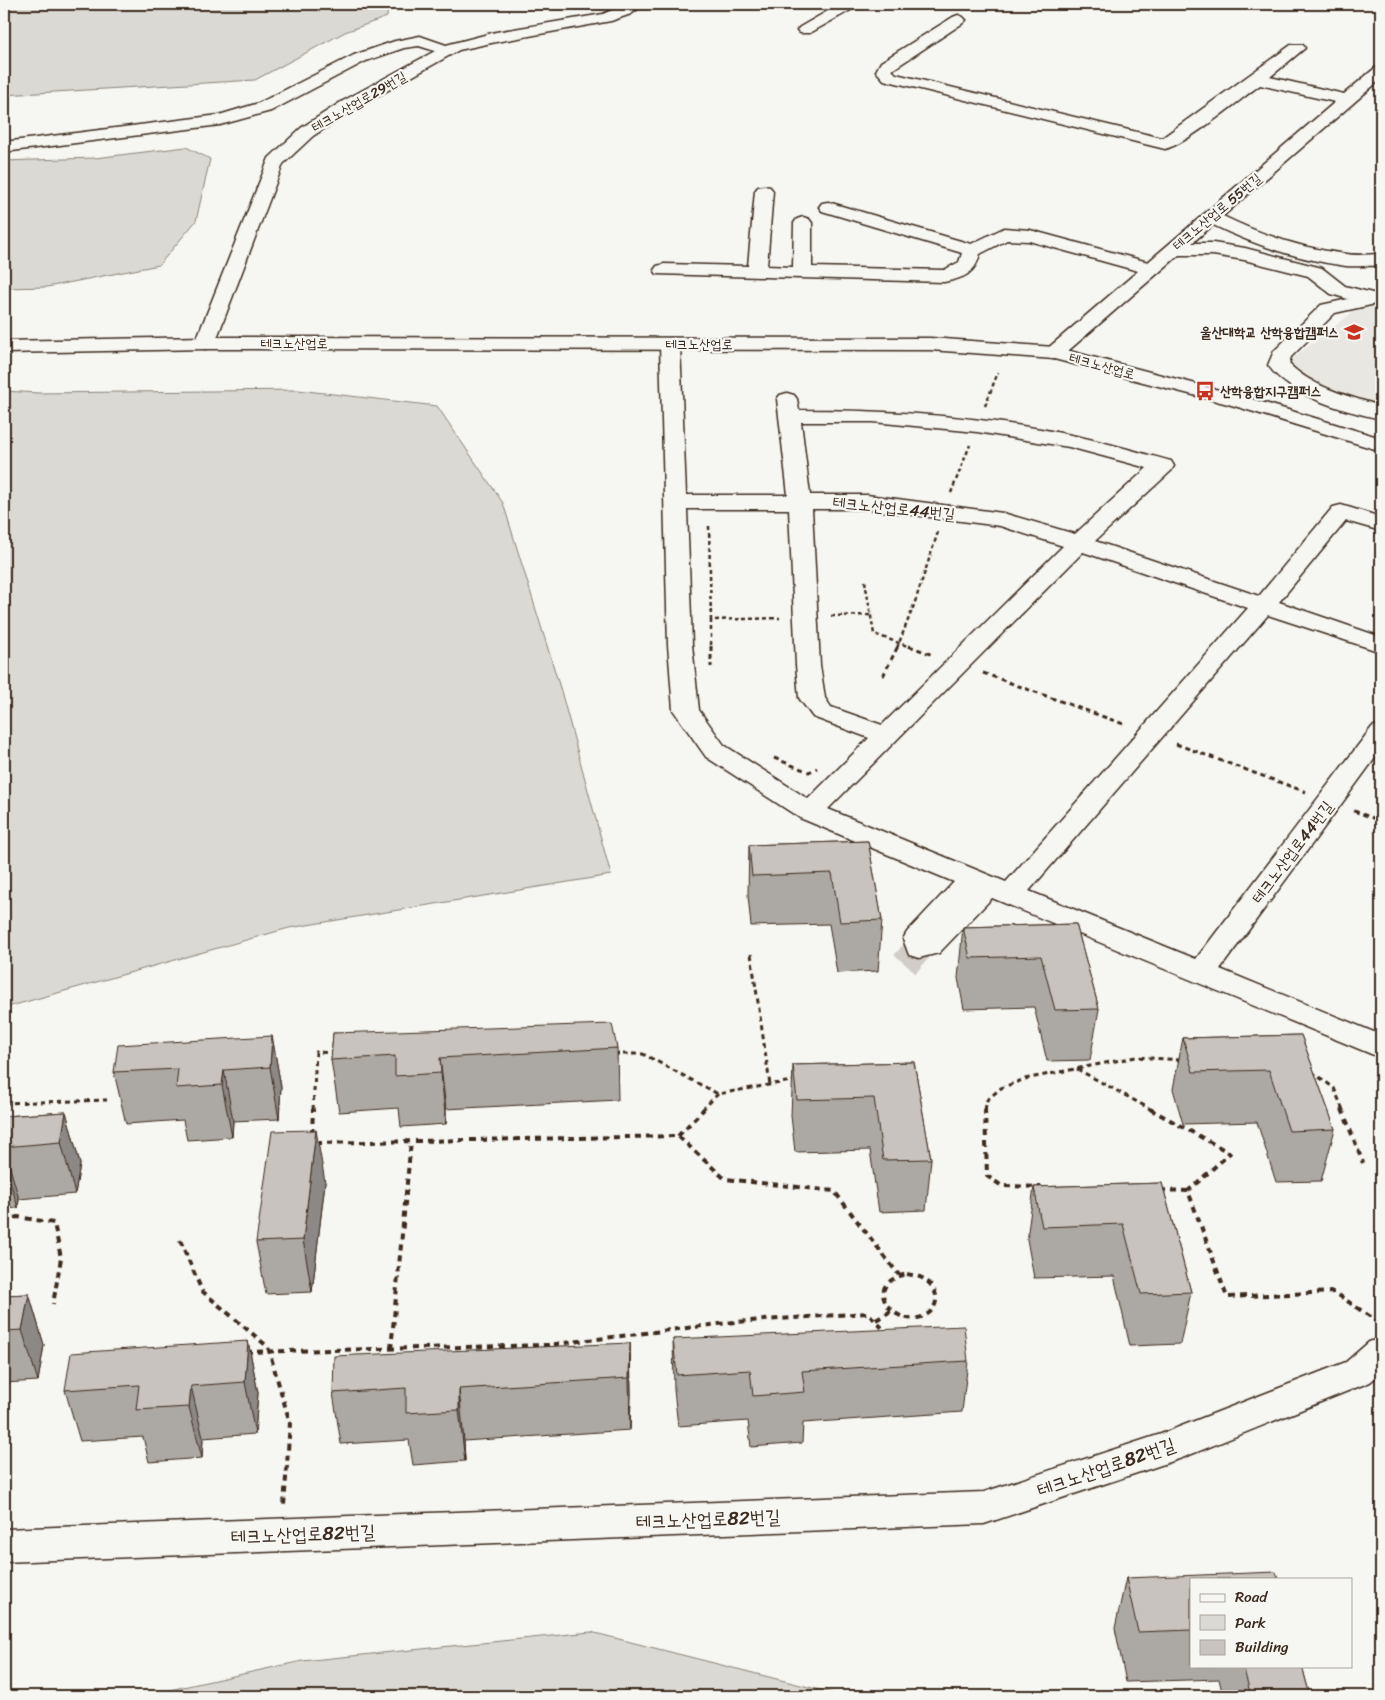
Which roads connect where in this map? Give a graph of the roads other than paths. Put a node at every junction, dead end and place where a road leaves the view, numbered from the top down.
1 (603, 4) edge
2 (636, 4) edge
3 (851, 4) edge
4 (958, 20) dead end
5 (535, 30) junction
6 (804, 30) dead end
7 (1297, 48) dead end
8 (449, 50) junction
9 (1381, 71) edge
10 (1256, 79) junction
11 (1348, 100) junction
12 (4, 147) edge
13 (764, 191) dead end
14 (828, 207) dead end
15 (1212, 218) junction
16 (803, 223) dead end
17 (1173, 249) junction
18 (972, 250) junction
19 (1381, 260) edge
20 (1152, 269) junction
21 (664, 270) dead end
22 (757, 272) junction
23 (802, 273) junction
24 (1338, 290) junction
25 (1377, 299) edge
26 (1328, 309) junction
27 (205, 344) junction
28 (670, 344) junction
29 (4, 347) edge
30 (1054, 353) junction
31 (1381, 413) edge
32 (1381, 445) edge
33 (800, 501) junction
34 (676, 502) junction
35 (1381, 524) edge
36 (1079, 543) junction
37 (1263, 606) junction
38 (1381, 645) edge
39 (1381, 732) edge
40 (886, 736) junction
41 (810, 812) junction
42 (991, 886) junction
43 (1202, 972) junction
44 (1381, 1046) edge
45 (1381, 1352) edge
46 (4, 1546) edge

1 - 5 street
2 - 5 street, 테크노산업로29번길
3 - 6 street
4 - 10 street
5 - 8 street, 테크노산업로29번길
7 - 10 street
8 - 12 street
8 - 27 street, 테크노산업로29번길
9 - 11 street, 테크노산업로 55번길
10 - 11 street
11 - 15 street, 테크노산업로 55번길
13 - 22 street
14 - 18 street
15 - 17 street, 테크노산업로 55번길
15 - 19 street
16 - 23 street
17 - 20 street, 테크노산업로 55번길
17 - 24 street
18 - 20 street
18 - 23 street
20 - 30 street, 테크노산업로 55번길
21 - 22 street
22 - 23 street
24 - 25 street
24 - 26 street
25 - 26 street
26 - 31 street
27 - 28 street, 테크노산업로
27 - 29 street, 테크노산업로
28 - 30 street, 테크노산업로
28 - 34 street
30 - 32 street, 테크노산업로
33 - 34 street, 테크노산업로44번길
33 - 36 street, 테크노산업로44번길
33 - 36 street
33 - 40 street
34 - 41 street
35 - 37 street
36 - 37 street, 테크노산업로44번길
36 - 40 street
37 - 38 street, 테크노산업로44번길
37 - 42 street
39 - 43 street, 테크노산업로44번길
40 - 41 street
41 - 42 street
42 - 43 street
43 - 44 street
45 - 46 street, 테크노산업로82번길

